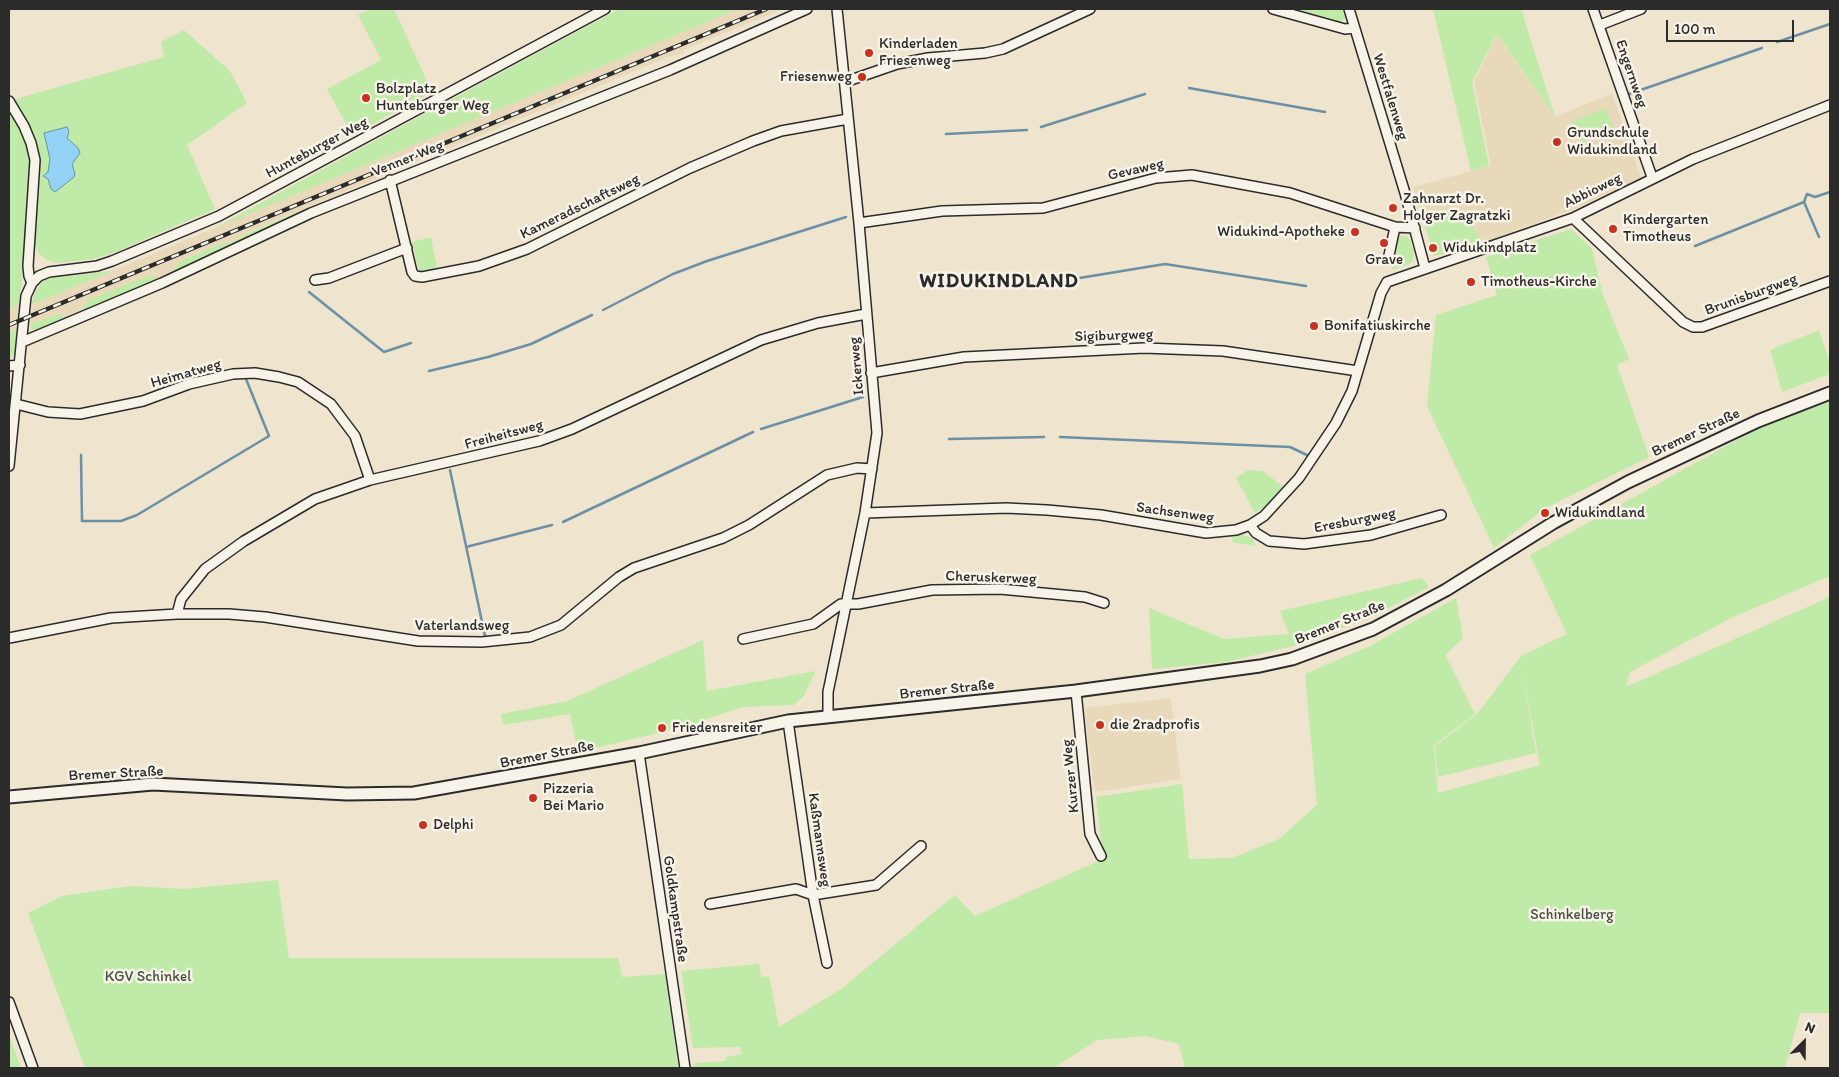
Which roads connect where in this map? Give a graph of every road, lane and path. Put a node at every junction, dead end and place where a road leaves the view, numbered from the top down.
1 (606, 9) edge
2 (807, 9) edge
3 (837, 9) edge
4 (1090, 9) edge
5 (1349, 9) edge
6 (1593, 9) edge
7 (1641, 9) edge
8 (1279, 10) edge
9 (1600, 24) junction
10 (1354, 28) junction
11 (845, 82) junction
12 (9, 101) edge
13 (1830, 105) edge
14 (848, 119) junction
15 (1652, 177) junction
16 (390, 180) junction
17 (1573, 218) junction
18 (859, 223) junction
19 (1395, 227) junction
20 (1415, 228) junction
21 (407, 248) junction
22 (1388, 260) dead end
23 (1425, 268) junction
24 (315, 280) dead end
25 (1830, 281) edge
26 (32, 283) junction
27 (866, 314) junction
28 (22, 342) junction
29 (20, 365) junction
30 (9, 366) edge
31 (1358, 371) junction
32 (872, 373) junction
33 (1830, 393) edge
34 (16, 404) junction
35 (9, 466) edge
36 (872, 469) junction
37 (370, 480) junction
38 (865, 513) junction
39 (1441, 515) dead end
40 (1250, 525) junction
41 (1104, 603) dead end
42 (847, 604) junction
43 (177, 614) junction
44 (9, 638) edge
45 (743, 639) dead end
46 (1076, 691) junction
47 (828, 716) junction
48 (788, 721) junction
49 (639, 753) junction
50 (9, 797) edge
51 (921, 846) dead end
52 (1101, 856) dead end
53 (813, 895) junction
54 (710, 904) dead end
55 (827, 963) dead end
56 (9, 1002) edge
57 (33, 1068) edge
58 (685, 1068) edge

1 - 26 street, Hunteburger Weg
2 - 16 street, Venner Weg
3 - 11 street, Ickerweg
4 - 11 street
5 - 10 street, Westfalenweg
6 - 9 street, Engernweg
7 - 9 street
8 - 10 street
9 - 15 street, Engernweg
10 - 20 street, Westfalenweg
11 - 14 street, Ickerweg
12 - 26 street
13 - 15 street, Abbioweg
14 - 18 street, Ickerweg
14 - 21 street, Kameradschaftsweg
15 - 17 street, Abbioweg
16 - 21 street, Kameradschaftsweg
16 - 28 street, Venner Weg
17 - 23 street, Abbioweg
17 - 25 street, Brunisburgweg
18 - 19 street, Gevaweg
18 - 27 street, Ickerweg
19 - 20 street, Gevaweg
19 - 22 street
20 - 23 street
21 - 24 street
23 - 31 street, Sachsenweg
26 - 28 street
27 - 32 street, Ickerweg
27 - 37 street, Freiheitsweg
28 - 29 street
29 - 30 street
29 - 34 street
31 - 32 street, Sigiburgweg
31 - 40 street, Sachsenweg
32 - 36 street, Ickerweg
33 - 46 main road, Bremer Straße
34 - 35 street
34 - 37 street, Heimatweg
36 - 38 street, Ickerweg
36 - 43 street, Vaterlandsweg
37 - 43 street, Freiheitsweg
38 - 40 street, Sachsenweg
38 - 42 street, Ickerweg
39 - 40 street, Eresburgweg
41 - 42 street, Cheruskerweg
42 - 45 street
42 - 47 street, Ickerweg
43 - 44 street, Vaterlandsweg
46 - 47 main road, Bremer Straße
46 - 52 street, Kurzer Weg
47 - 48 main road, Bremer Straße
48 - 49 main road, Bremer Straße
48 - 53 street, Kaßmannsweg
49 - 50 main road, Bremer Straße
49 - 58 street, Goldkampstraße
51 - 53 street
53 - 54 street
53 - 55 street, Kaßmannsweg
56 - 57 street

